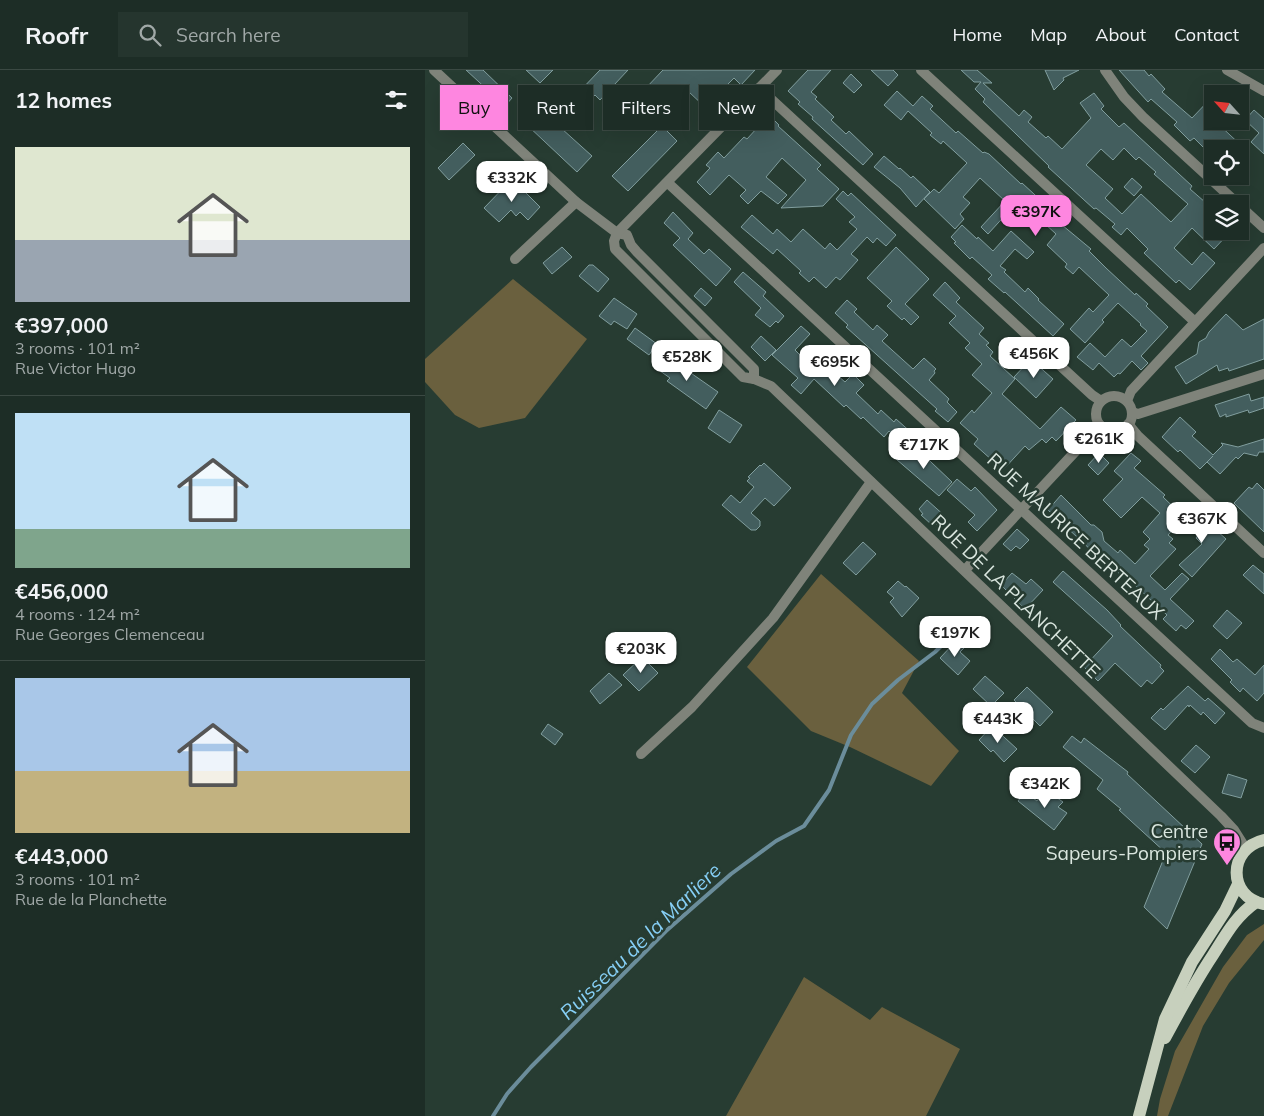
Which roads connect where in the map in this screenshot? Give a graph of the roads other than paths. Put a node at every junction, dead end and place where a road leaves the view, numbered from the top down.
1 (434, 70) edge
2 (777, 70) edge
3 (921, 70) edge
4 (1105, 70) edge
5 (1227, 70) edge
6 (762, 85) edge
7 (1264, 91) edge
8 (774, 102) edge
9 (719, 130) edge
10 (668, 183) junction
11 (1228, 195) edge
12 (576, 202) junction
13 (1249, 214) edge
14 (1264, 228) edge
15 (617, 233) junction
16 (1264, 248) edge
17 (515, 259) dead end
18 (1194, 321) junction
19 (1264, 374) edge
20 (754, 379) junction
21 (1101, 401) junction
22 (1127, 402) junction
23 (1132, 412) junction
24 (1128, 424) junction
25 (1100, 425) junction
26 (871, 482) junction
27 (1022, 509) junction
28 (1264, 553) edge
29 (965, 570) junction
30 (1264, 728) edge
31 (641, 754) dead end
32 (1257, 842) edge
33 (1238, 884) junction
34 (1260, 903) edge
35 (1154, 1058) junction
36 (1139, 1116) edge

1 - 12 street
2 - 6 street
3 - 18 street
4 - 11 street
5 - 7 street
8 - 21 street
9 - 10 street
10 - 15 street
10 - 27 street, RUE MAURICE BERTEAUX
12 - 15 street
12 - 17 street
13 - 14 street
15 - 20 street
15 - 20 street, RUE DE LA PLANCHETTE
16 - 18 street
18 - 22 street
19 - 23 street
20 - 26 street, RUE DE LA PLANCHETTE
21 - 22 street
21 - 25 street
22 - 23 street
23 - 24 street
24 - 25 street
24 - 28 street
25 - 27 street
26 - 29 street, RUE DE LA PLANCHETTE
26 - 31 street
27 - 29 street
27 - 30 street, RUE MAURICE BERTEAUX
29 - 32 street, RUE DE LA PLANCHETTE
32 - 33 main road
33 - 34 main road
33 - 35 main road
34 - 35 main road
35 - 36 main road

